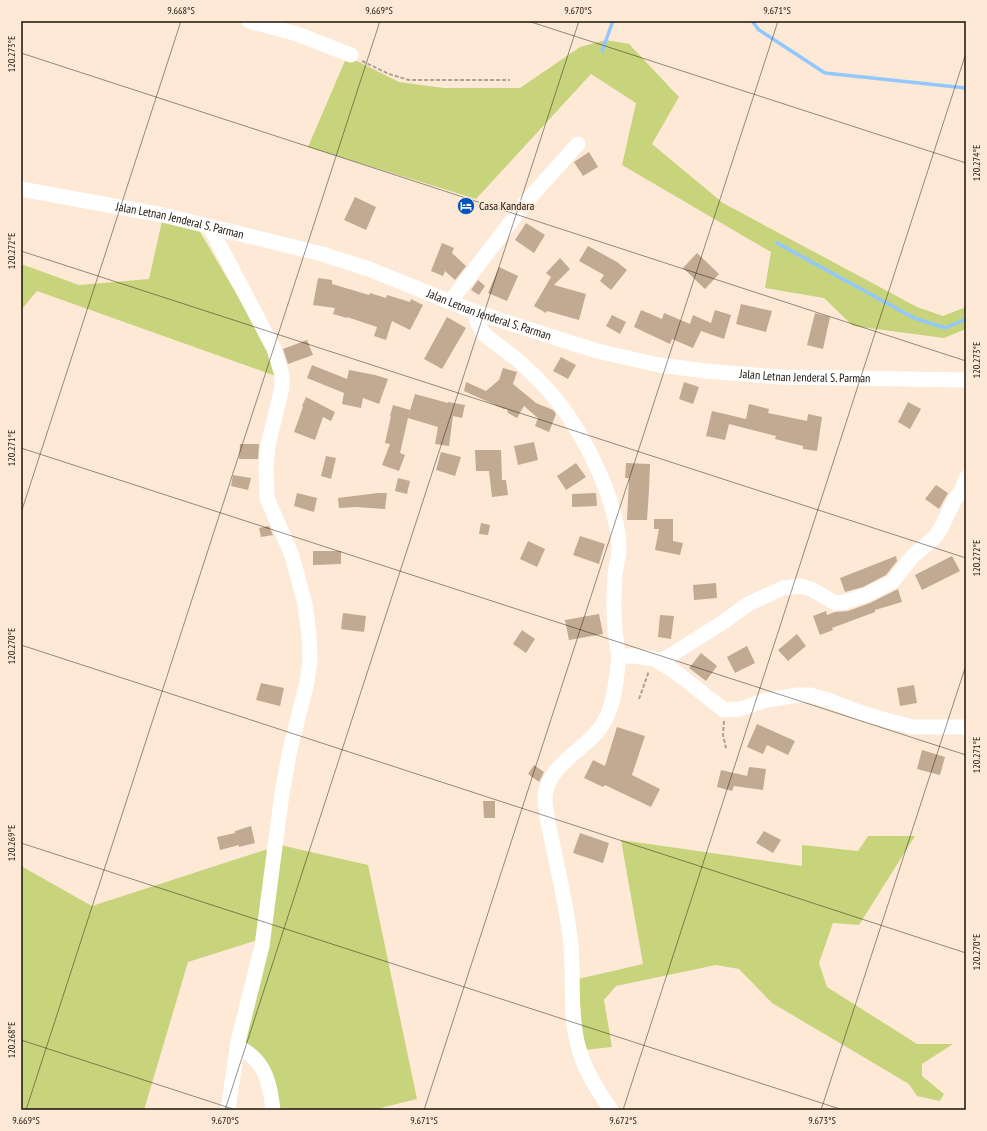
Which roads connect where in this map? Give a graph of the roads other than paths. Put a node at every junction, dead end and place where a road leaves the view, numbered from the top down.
1 (249, 21) edge
2 (351, 55) road end
3 (578, 144) dead end
4 (21, 189) edge
5 (210, 227) junction
6 (450, 302) junction
7 (476, 312) junction
8 (966, 380) edge
9 (966, 478) edge
10 (619, 656) junction
11 (657, 660) junction
12 (966, 727) edge
13 (238, 1046) junction
14 (228, 1110) edge
15 (273, 1110) edge
16 (611, 1110) edge

1 - 2 street
3 - 6 street
4 - 5 street, Jalan Letnan Jenderal S. Parman
5 - 6 street, Jalan Letnan Jenderal S. Parman
5 - 13 street
6 - 7 street, Jalan Letnan Jenderal S. Parman
7 - 8 street, Jalan Letnan Jenderal S. Parman
7 - 10 street
9 - 11 street
10 - 11 street
10 - 16 street
11 - 12 street
13 - 14 street
13 - 15 street

